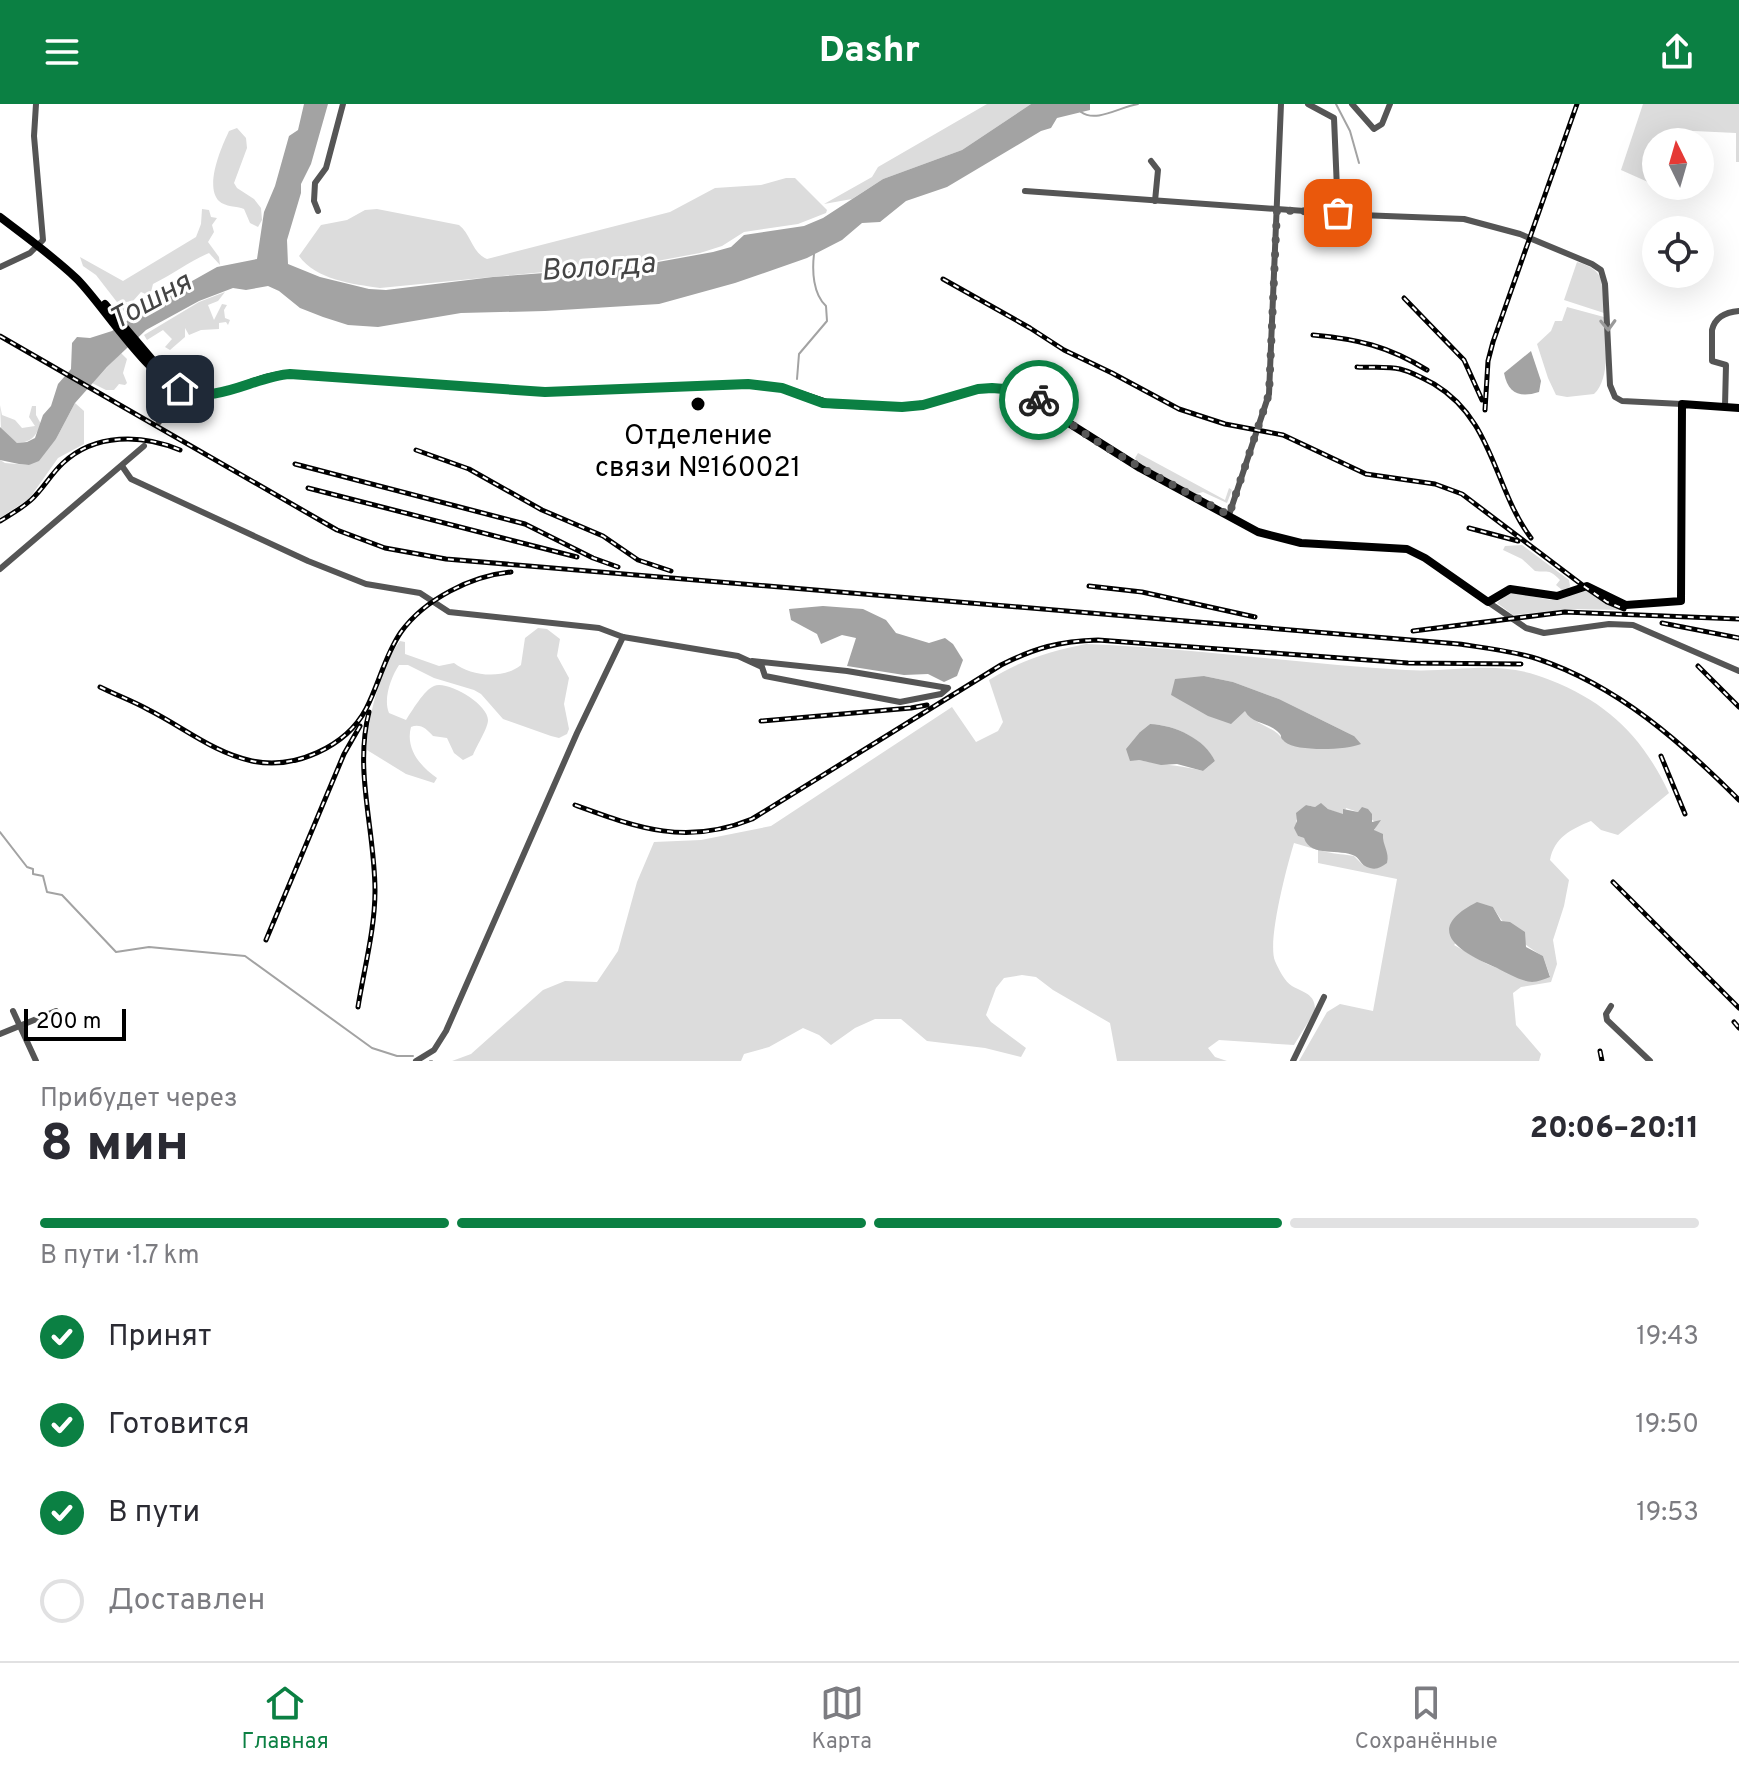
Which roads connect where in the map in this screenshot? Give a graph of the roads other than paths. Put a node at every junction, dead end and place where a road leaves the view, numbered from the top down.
1 (36, 104) edge
2 (343, 104) edge
3 (1281, 104) edge
4 (1308, 104) edge
5 (1352, 104) edge
6 (1390, 104) edge
7 (1151, 161) dead end
8 (1025, 191) dead end
9 (1155, 201) junction
10 (1277, 210) junction
11 (318, 211) dead end
12 (1338, 213) junction
13 (0, 217) edge
14 (38, 246) junction
15 (0, 267) edge
16 (1739, 311) edge
17 (180, 389) junction
18 (1682, 404) junction
19 (1725, 406) junction
20 (1739, 408) edge
21 (159, 422) dead end
22 (144, 446) dead end
23 (122, 466) junction
24 (1229, 515) junction
25 (0, 569) edge
26 (1488, 602) junction
27 (623, 637) junction
28 (752, 661) junction
29 (1739, 671) edge
30 (1324, 997) dead end
31 (1611, 1006) dead end
32 (13, 1011) dead end
33 (56, 1011) dead end
34 (20, 1026) junction
35 (0, 1034) edge
36 (36, 1061) edge
37 (416, 1061) edge
38 (1293, 1061) edge
39 (1650, 1061) edge

1 - 14 street
2 - 11 street
3 - 10 street
4 - 12 street
5 - 6 street
7 - 9 street
8 - 9 street
9 - 10 street
10 - 12 street
10 - 24 street
12 -> 18 street
13 - 14 main road
14 - 15 street
14 - 17 main road
16 - 19 street
17 - 21 street
17 - 24 main road
18 - 19 main road
18 - 26 main road
19 - 20 main road
22 - 23 street
23 - 25 street
23 - 27 street
24 - 26 main road
26 - 29 street
27 - 28 street
27 - 37 street
28 - 28 street
30 - 38 street
31 - 39 street
32 - 34 street
33 - 34 street
34 - 35 street
34 - 36 street

